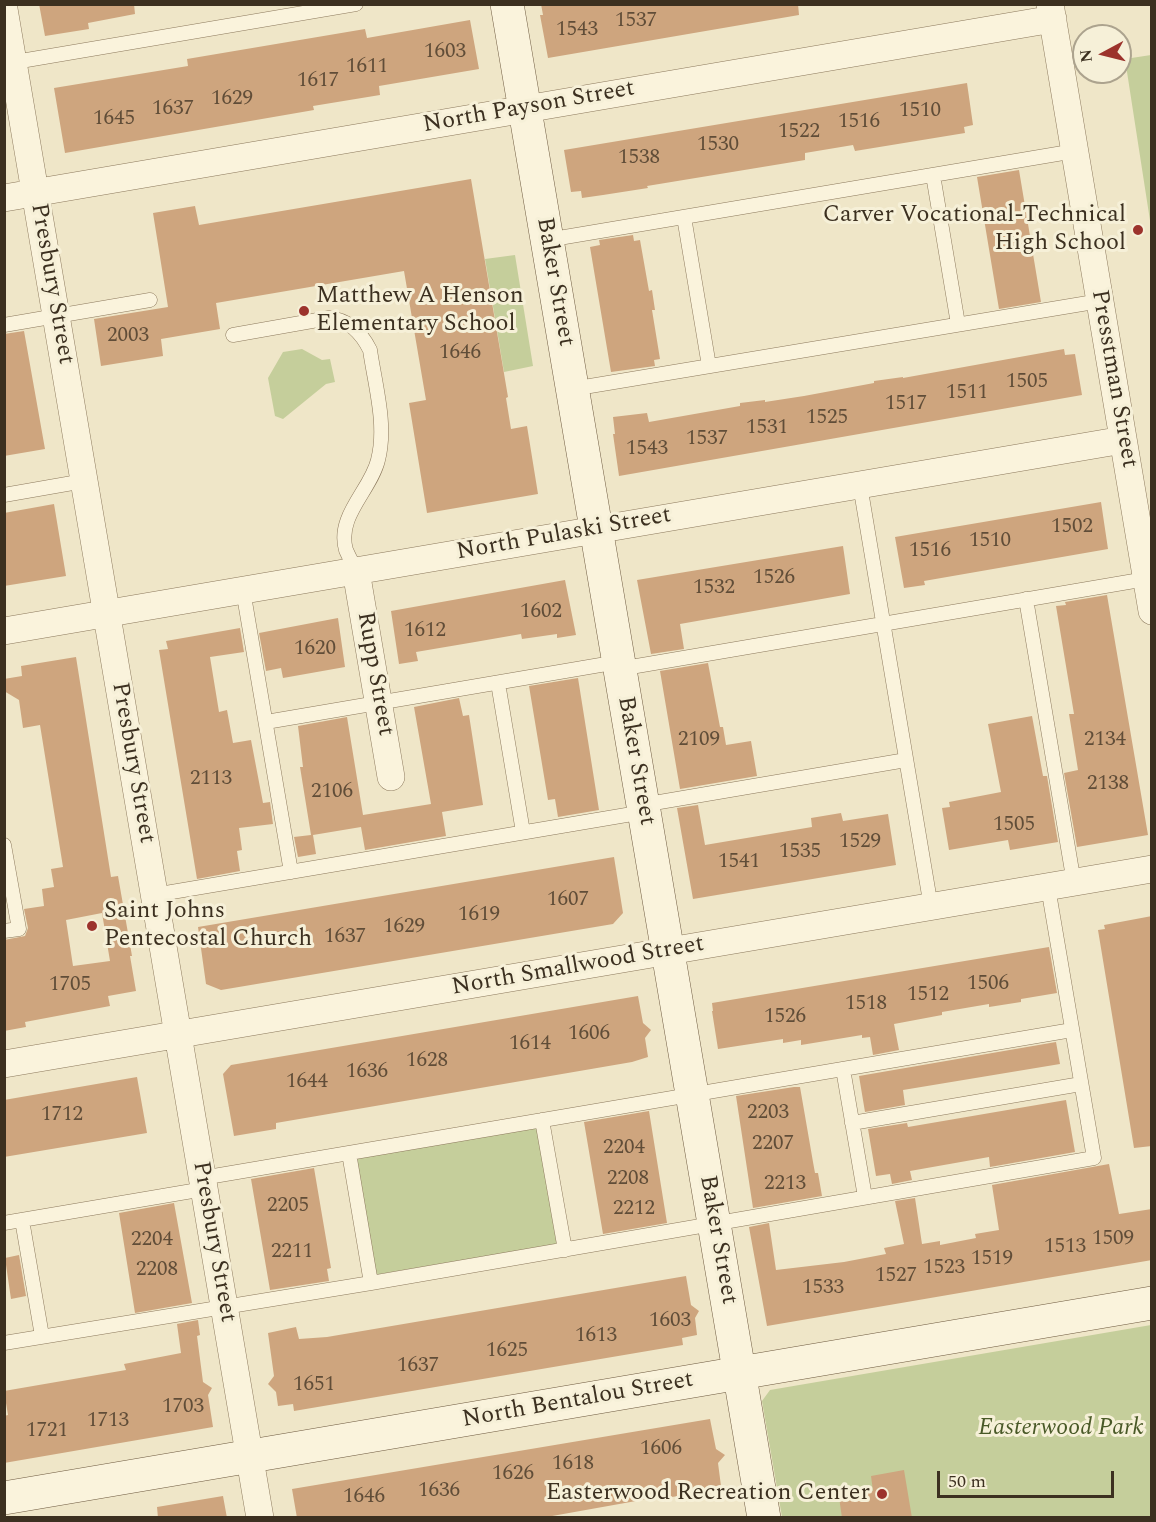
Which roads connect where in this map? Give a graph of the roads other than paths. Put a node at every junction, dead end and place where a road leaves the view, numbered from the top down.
1 (356, 4) edge
2 (507, 4) edge
3 (4, 9) edge
4 (1052, 12) edge
5 (9, 63) edge
6 (524, 108) junction
7 (1075, 151) junction
8 (933, 175) junction
9 (35, 192) junction
10 (4, 198) edge
11 (684, 217) junction
12 (546, 240) junction
13 (150, 300) dead end
14 (1100, 301) junction
15 (56, 316) junction
16 (958, 324) junction
17 (4, 325) edge
18 (233, 335) dead end
19 (709, 366) junction
20 (572, 389) junction
21 (1123, 440) junction
22 (84, 481) junction
23 (860, 485) junction
24 (4, 495) edge
25 (596, 530) junction
26 (356, 571) junction
27 (1146, 579) junction
28 (243, 590) junction
29 (1026, 599) junction
30 (1152, 611) edge
31 (107, 613) junction
32 (883, 624) junction
33 (4, 631) edge
34 (619, 666) junction
35 (498, 683) junction
36 (379, 703) junction
37 (266, 722) junction
38 (906, 760) junction
39 (391, 777) dead end
40 (643, 808) junction
41 (523, 832) junction
42 (4, 845) edge
43 (1152, 869) edge
44 (291, 872) junction
45 (1061, 885) junction
46 (154, 895) junction
47 (932, 907) junction
48 (4, 931) edge
49 (668, 952) junction
50 (1072, 1030) junction
51 (178, 1035) junction
52 (4, 1064) edge
53 (843, 1069) junction
54 (1081, 1084) junction
55 (692, 1095) junction
56 (542, 1120) junction
57 (852, 1123) junction
58 (349, 1153) junction
59 (203, 1183) junction
60 (865, 1197) junction
61 (22, 1220) junction
62 (4, 1222) edge
63 (714, 1225) junction
64 (565, 1250) junction
65 (371, 1283) junction
66 (1152, 1304) edge
67 (224, 1306) junction
68 (42, 1336) junction
69 (4, 1342) edge
70 (739, 1373) junction
71 (249, 1456) junction
72 (4, 1498) edge
73 (260, 1518) edge
74 (764, 1518) edge

1 - 5 lane
2 - 6 street, Baker Street
3 - 5 street, Presbury Street
4 - 6 street, North Payson Street
4 - 7 street, Presstman Street
5 - 9 street, Presbury Street
6 - 9 street, North Payson Street
6 - 12 street, Baker Street
7 - 8 lane
7 - 14 street, Presstman Street
8 - 11 lane
8 - 16 lane
9 - 10 street, North Payson Street
9 - 15 street, Presbury Street
11 - 12 lane
11 - 19 lane
12 - 20 street, Baker Street
13 - 15 lane
14 - 16 lane
14 - 21 street, Presstman Street
15 - 17 lane
15 - 22 street, Presbury Street
16 - 19 lane
18 - 26 lane
19 - 20 lane
20 - 25 street, Baker Street
21 - 23 street, North Pulaski Street
21 - 27 street, Presstman Street
22 - 24 lane
22 - 31 street, Presbury Street
23 - 25 street, North Pulaski Street
23 - 32 lane
25 - 26 street, North Pulaski Street
25 - 34 street, Baker Street
26 - 28 street, North Pulaski Street
26 - 36 street, Rupp Street
27 - 29 lane
27 - 30 street, Presstman Street
28 - 31 street, North Pulaski Street
28 - 37 lane
29 - 32 lane
29 - 45 lane
31 - 33 street, North Pulaski Street
31 - 46 street, Presbury Street
32 - 34 lane
32 - 38 lane
34 - 35 lane
34 - 40 street, Baker Street
35 - 36 lane
35 - 41 lane
36 - 37 lane
36 - 39 street, Rupp Street
37 - 44 lane
38 - 40 lane
38 - 47 lane
40 - 41 lane
40 - 49 street, Baker Street
41 - 44 lane
42 - 48 lane
43 - 45 street, North Smallwood Street
44 - 46 lane
45 - 47 street, North Smallwood Street
45 - 50 lane
46 - 51 street, Presbury Street
47 - 49 street, North Smallwood Street
49 - 51 street, North Smallwood Street
49 - 55 street, Baker Street
50 - 53 lane
50 - 54 lane
51 - 52 street, North Smallwood Street
51 - 59 street, Presbury Street
53 - 55 lane
53 - 57 lane
54 - 57 lane
54 - 60 lane
55 - 56 lane
55 - 63 street, Baker Street
56 - 58 lane
56 - 64 lane
57 - 60 lane
58 - 59 lane
58 - 65 lane
59 - 61 lane
59 - 67 street, Presbury Street
60 - 63 lane
61 - 62 lane
61 - 68 lane
63 - 64 lane
63 - 70 street, Baker Street
64 - 65 lane
65 - 67 lane
66 - 70 street, North Bentalou Street
67 - 68 lane
67 - 71 street, Presbury Street
68 - 69 lane
70 - 71 street, North Bentalou Street
70 - 74 street, Baker Street
71 - 72 street, North Bentalou Street
71 - 73 street, Presbury Street

